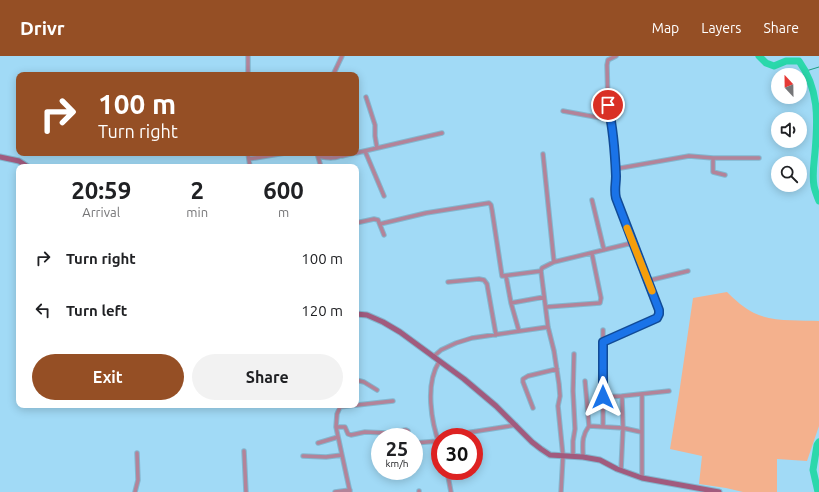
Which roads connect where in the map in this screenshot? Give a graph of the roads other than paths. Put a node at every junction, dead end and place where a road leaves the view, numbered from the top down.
1 (248, 56) edge
2 (342, 56) edge
3 (616, 56) edge
4 (248, 72) edge
5 (334, 72) edge
6 (366, 97) dead end
7 (563, 111) dead end
8 (612, 120) junction
9 (442, 133) dead end
10 (377, 148) junction
11 (365, 151) junction
12 (359, 152) edge
13 (543, 154) dead end
14 (248, 156) edge
15 (267, 156) edge
16 (321, 156) edge
17 (336, 156) edge
18 (0, 157) edge
19 (713, 158) junction
20 (759, 158) dead end
21 (249, 159) junction
22 (23, 164) edge
23 (250, 164) edge
24 (615, 169) junction
25 (725, 175) dead end
26 (384, 196) dead end
27 (592, 200) dead end
28 (359, 222) edge
29 (380, 224) junction
30 (384, 235) dead end
31 (632, 243) junction
32 (604, 250) junction
33 (592, 254) junction
34 (554, 262) junction
35 (541, 271) junction
36 (688, 271) dead end
37 (506, 276) junction
38 (648, 281) junction
39 (448, 282) dead end
40 (544, 297) junction
41 (511, 303) junction
42 (546, 307) junction
43 (359, 314) edge
44 (548, 327) junction
45 (603, 330) dead end
46 (519, 331) junction
47 (496, 334) junction
48 (603, 342) junction
49 (574, 354) dead end
50 (433, 357) junction
51 (439, 362) junction
52 (557, 369) junction
53 (359, 381) edge
54 (585, 381) dead end
55 (377, 390) dead end
56 (669, 392) dead end
57 (642, 394) junction
58 (622, 396) junction
59 (603, 397) junction
60 (393, 401) dead end
61 (359, 404) edge
62 (339, 408) edge
63 (533, 408) dead end
64 (516, 425) junction
65 (589, 426) junction
66 (603, 426) junction
67 (336, 427) junction
68 (436, 428) edge
69 (623, 428) junction
70 (483, 430) edge
71 (371, 432) edge
72 (642, 432) junction
73 (338, 437) junction
74 (318, 443) dead end
75 (244, 451) dead end
76 (137, 453) dead end
77 (342, 455) junction
78 (303, 456) dead end
79 (563, 456) junction
80 (573, 456) junction
81 (583, 457) junction
82 (621, 470) junction
83 (642, 478) junction
84 (449, 480) edge
85 (350, 491) edge
86 (135, 492) edge
87 (246, 492) edge
88 (335, 492) edge
89 (451, 492) edge
90 (561, 492) edge
91 (719, 492) edge

1 - 4 street
2 - 5 street
3 - 8 street
6 - 10 street
7 - 8 street
8 - 24 street
9 - 10 street
10 - 11 street
11 - 12 street
11 - 26 street
13 - 34 street
14 - 21 street
15 - 21 street
16 - 17 street
18 - 22 street
19 - 20 street
19 - 24 street
19 - 25 street
21 - 23 street
24 - 31 street
27 - 32 street
28 - 29 street
29 - 30 street
29 - 37 street
31 - 32 street
31 - 38 street
32 - 33 street
33 - 34 street
33 - 42 street
34 - 35 street
35 - 37 street
35 - 40 street
36 - 38 street
37 - 41 street
38 - 48 street
39 - 47 street
40 - 41 street
40 - 42 street
41 - 46 street
42 - 44 street
43 - 50 street
44 - 46 street
44 - 52 street
45 - 48 street
46 - 47 street
47 - 50 street
48 - 59 street
49 - 80 street
50 - 51 street
51 - 64 street
51 - 68 street
52 - 63 street
52 - 79 street
53 - 55 street
54 - 65 street
56 - 57 street
57 - 58 street
57 - 72 street
58 - 59 street
58 - 69 street
59 - 66 street
60 - 61 street
62 - 67 street
64 - 70 street
64 - 79 street
65 - 66 street
65 - 81 street
66 - 69 street
67 - 71 street
67 - 73 street
69 - 72 street
69 - 82 street
72 - 83 street
73 - 74 street
73 - 77 street
75 - 87 street
76 - 86 street
77 - 78 street
77 - 85 street
79 - 80 street
79 - 90 street
80 - 81 street
81 - 82 street
82 - 83 street
83 - 91 street
84 - 89 street
85 - 88 street

